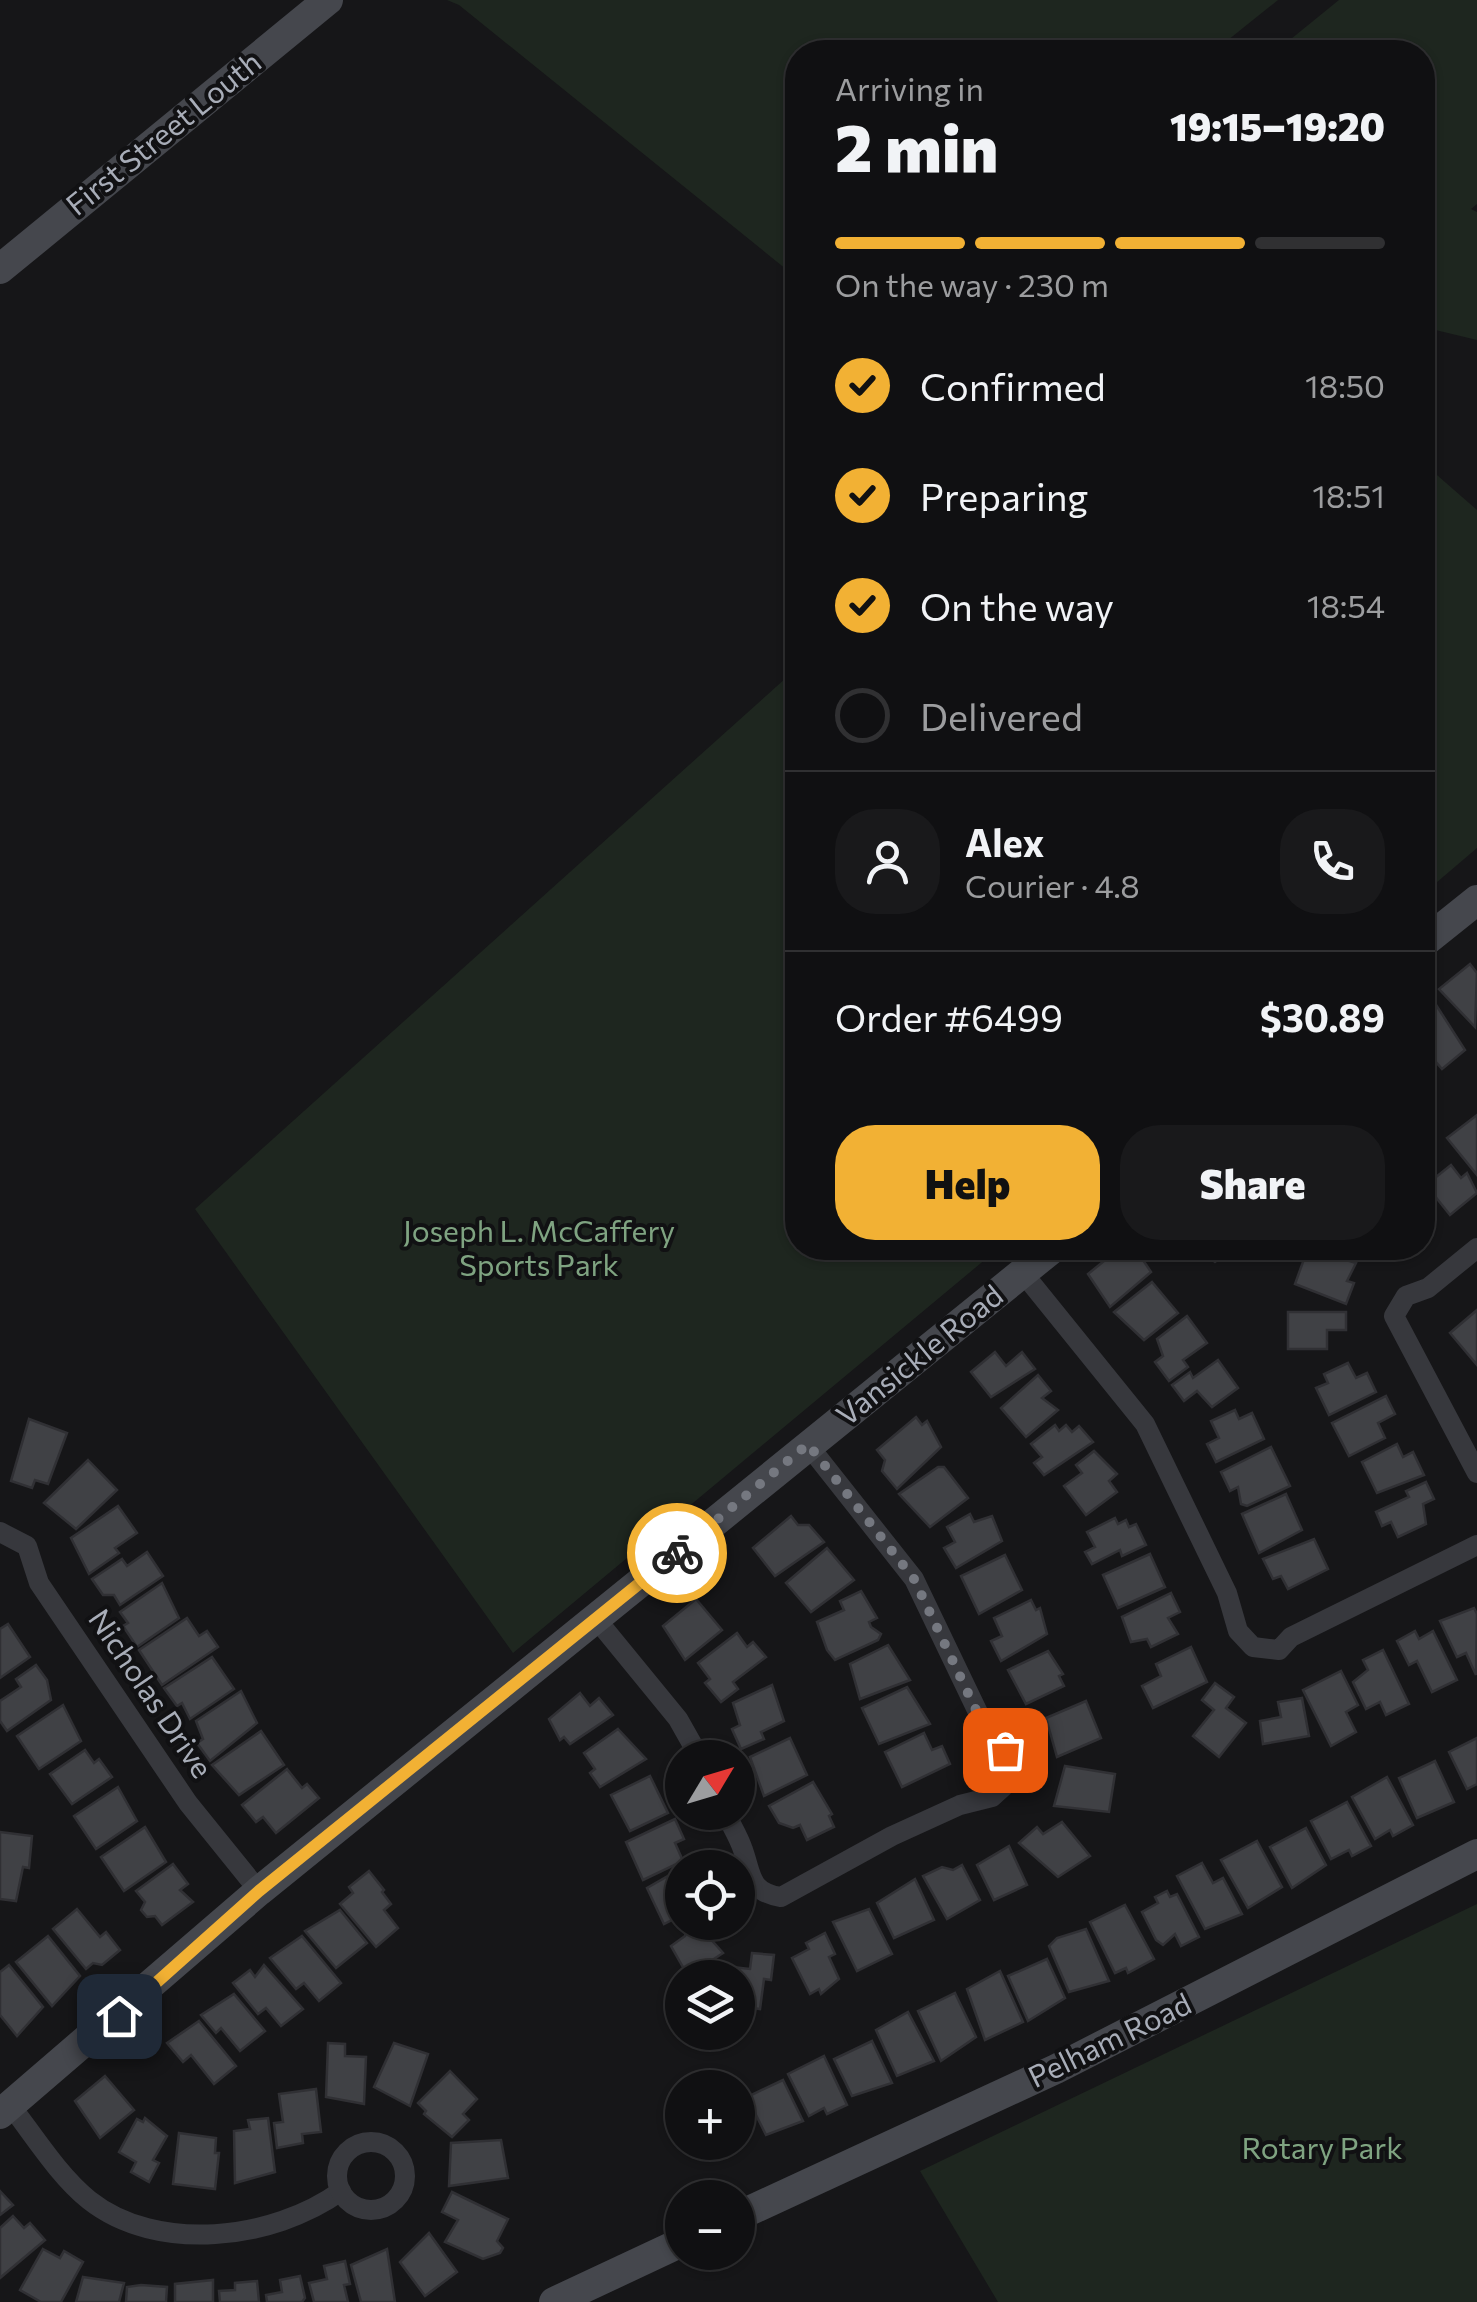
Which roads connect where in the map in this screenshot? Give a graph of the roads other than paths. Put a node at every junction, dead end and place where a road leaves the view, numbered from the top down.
1 (328, 0) edge
2 (0, 269) edge
3 (1477, 900) edge
4 (1435, 934) edge
5 (1477, 1248) edge
6 (1038, 1260) edge
7 (1023, 1272) junction
8 (808, 1444) junction
9 (1477, 1473) edge
10 (0, 1532) edge
11 (1477, 1544) edge
12 (597, 1620) junction
13 (690, 1740) edge
14 (734, 1830) edge
15 (1477, 1854) edge
16 (259, 1891) junction
17 (6, 2110) edge
18 (341, 2191) dead end
19 (755, 2208) edge
20 (665, 2250) edge
21 (554, 2302) edge

1 - 2 street, First Street Louth
3 - 4 street
5 - 9 street
6 - 7 street, Vansickle Road
7 - 8 street, Vansickle Road
7 - 11 street
8 - 12 street, Vansickle Road
8 - 14 street
10 - 16 street, Nicholas Drive
12 - 13 street
12 - 16 street, Vansickle Road
15 - 19 street, Pelham Road
16 - 17 street, Vansickle Road
17 - 18 street
20 - 21 street

